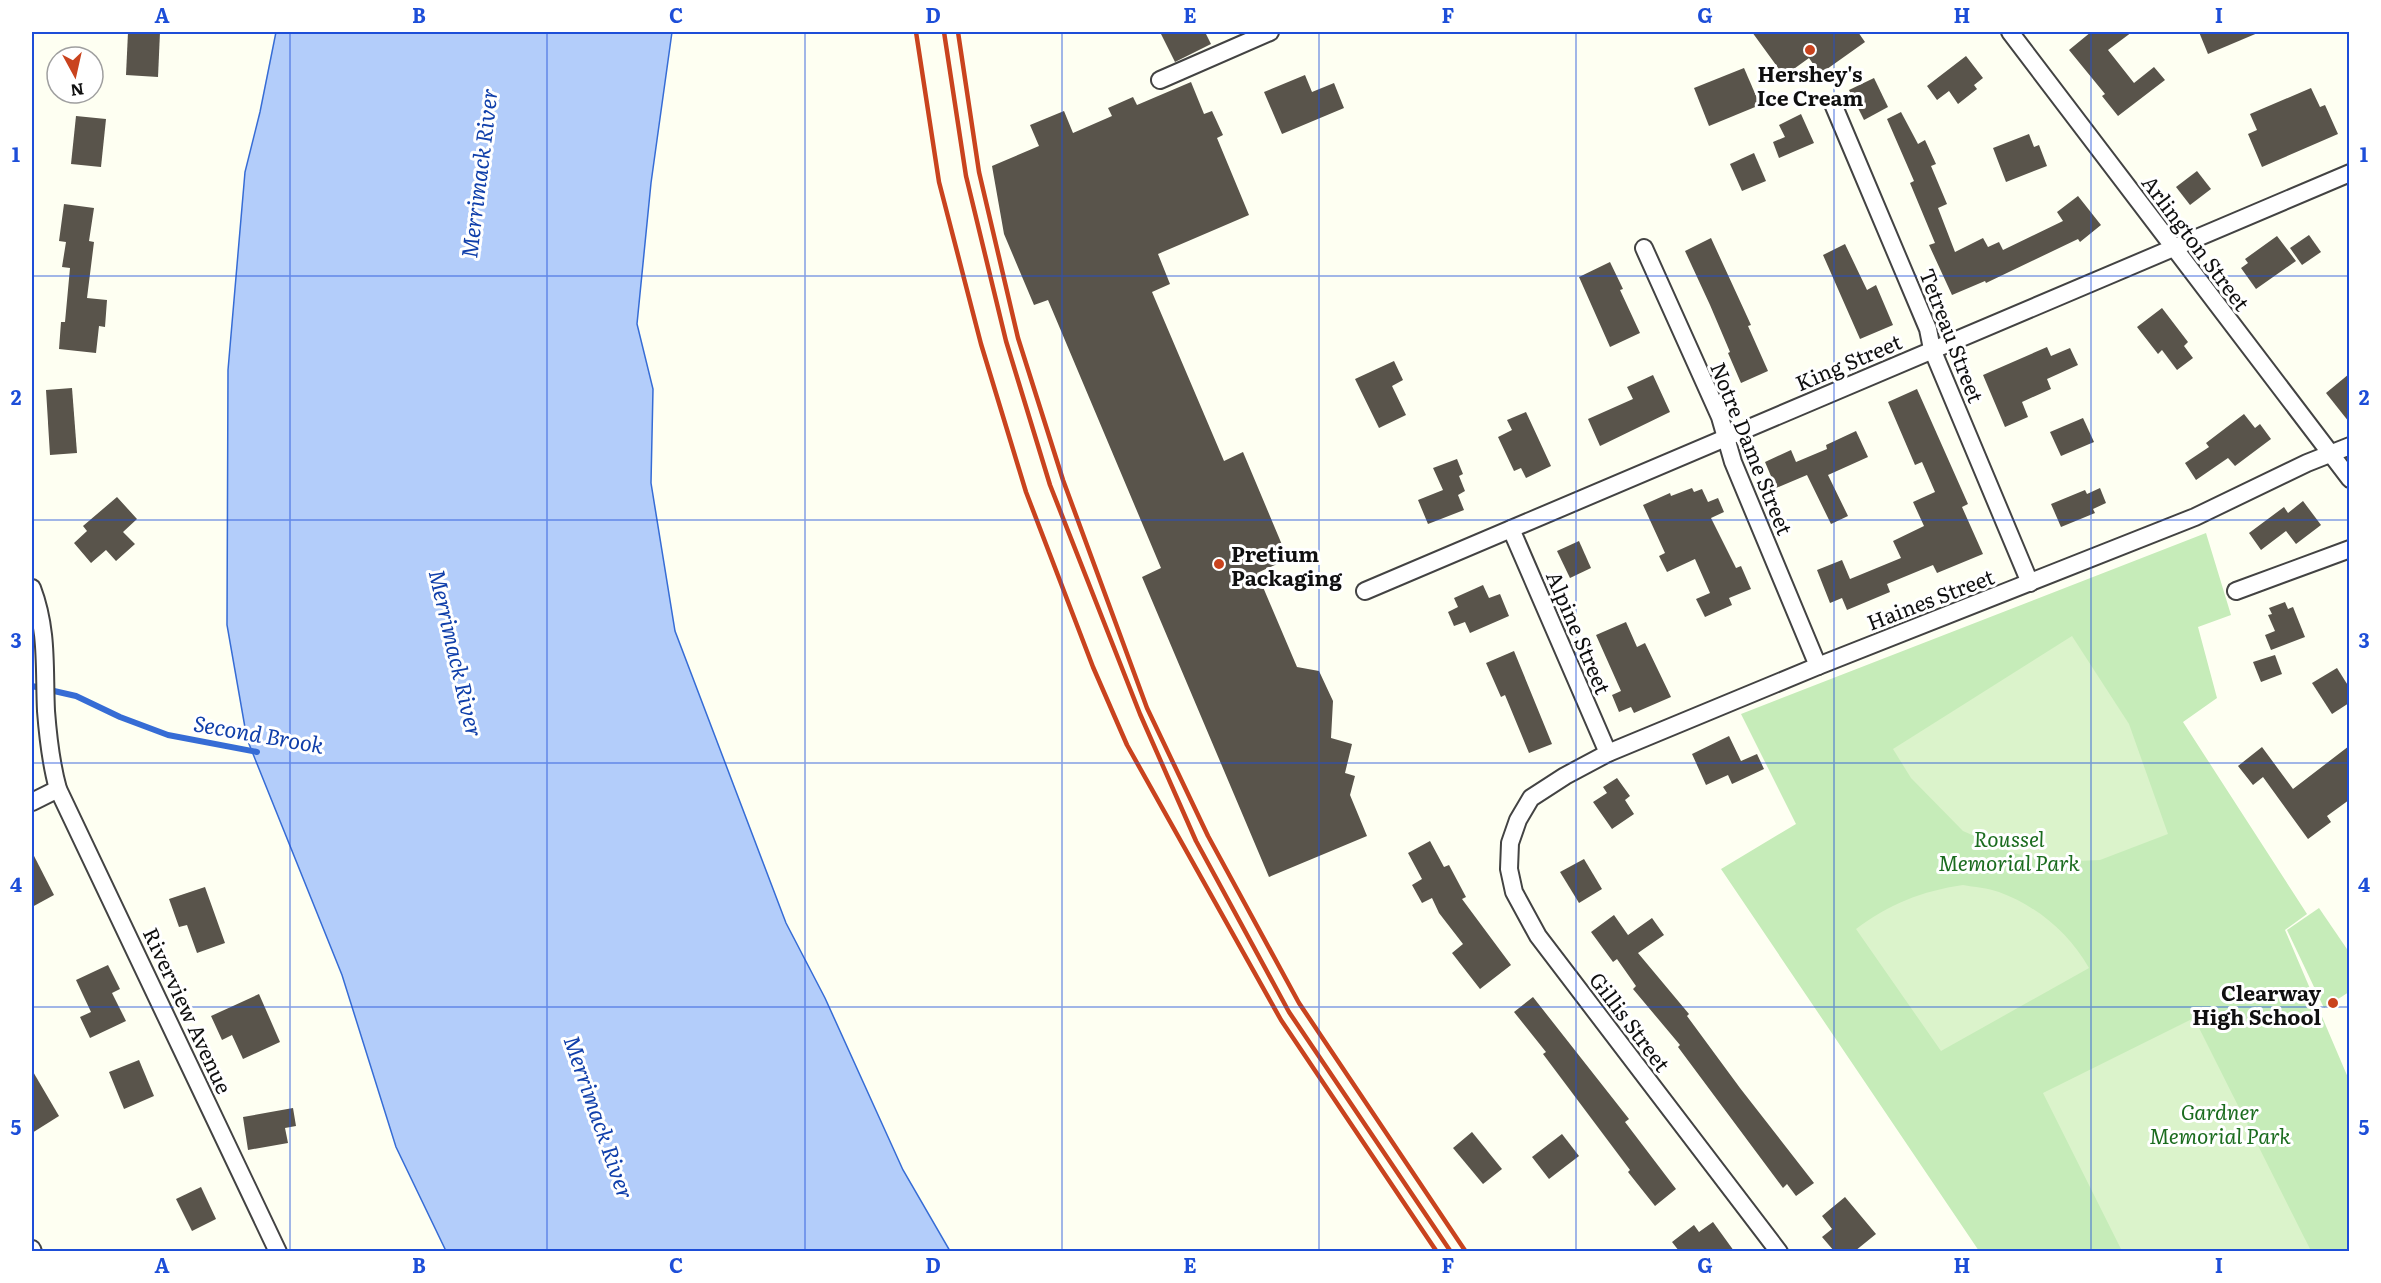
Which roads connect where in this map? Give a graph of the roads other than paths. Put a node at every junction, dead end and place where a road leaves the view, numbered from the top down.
1 (1270, 32) edge
2 (2010, 32) edge
3 (1160, 80) dead end
4 (1833, 104) dead end
5 (2349, 173) edge
6 (2173, 247) junction
7 (1644, 248) dead end
8 (1932, 349) junction
9 (1726, 438) junction
10 (2349, 446) edge
11 (2330, 454) junction
12 (2349, 479) edge
13 (1511, 529) junction
14 (2349, 549) edge
15 (2030, 583) junction
16 (32, 588) edge
17 (1365, 591) dead end
18 (2236, 591) dead end
19 (1818, 666) junction
20 (1608, 753) junction
21 (58, 789) junction
22 (1531, 798) joint
23 (32, 802) edge
24 (278, 1251) edge
25 (1779, 1251) edge

1 - 3 street
2 - 6 street, Arlington Street
4 - 8 street, Tetreau Street
5 - 6 street, King Street
6 - 8 street, King Street
6 - 11 street, Arlington Street
7 - 9 street, Notre Dame Street
8 - 9 street, King Street
8 - 15 street, Tetreau Street
9 - 13 street, King Street
9 - 19 street, Notre Dame Street
10 - 11 street, Haines Street
11 - 12 street, Arlington Street
11 - 15 street, Haines Street
13 - 17 street, King Street
13 - 20 street, Alpine Street
14 - 18 street
15 - 19 street, Haines Street
16 - 21 street, Riverview Avenue
19 - 20 street, Haines Street
20 - 22 street, Haines Street
21 - 23 street
21 - 24 street, Riverview Avenue
22 - 25 street, Gillis Street

